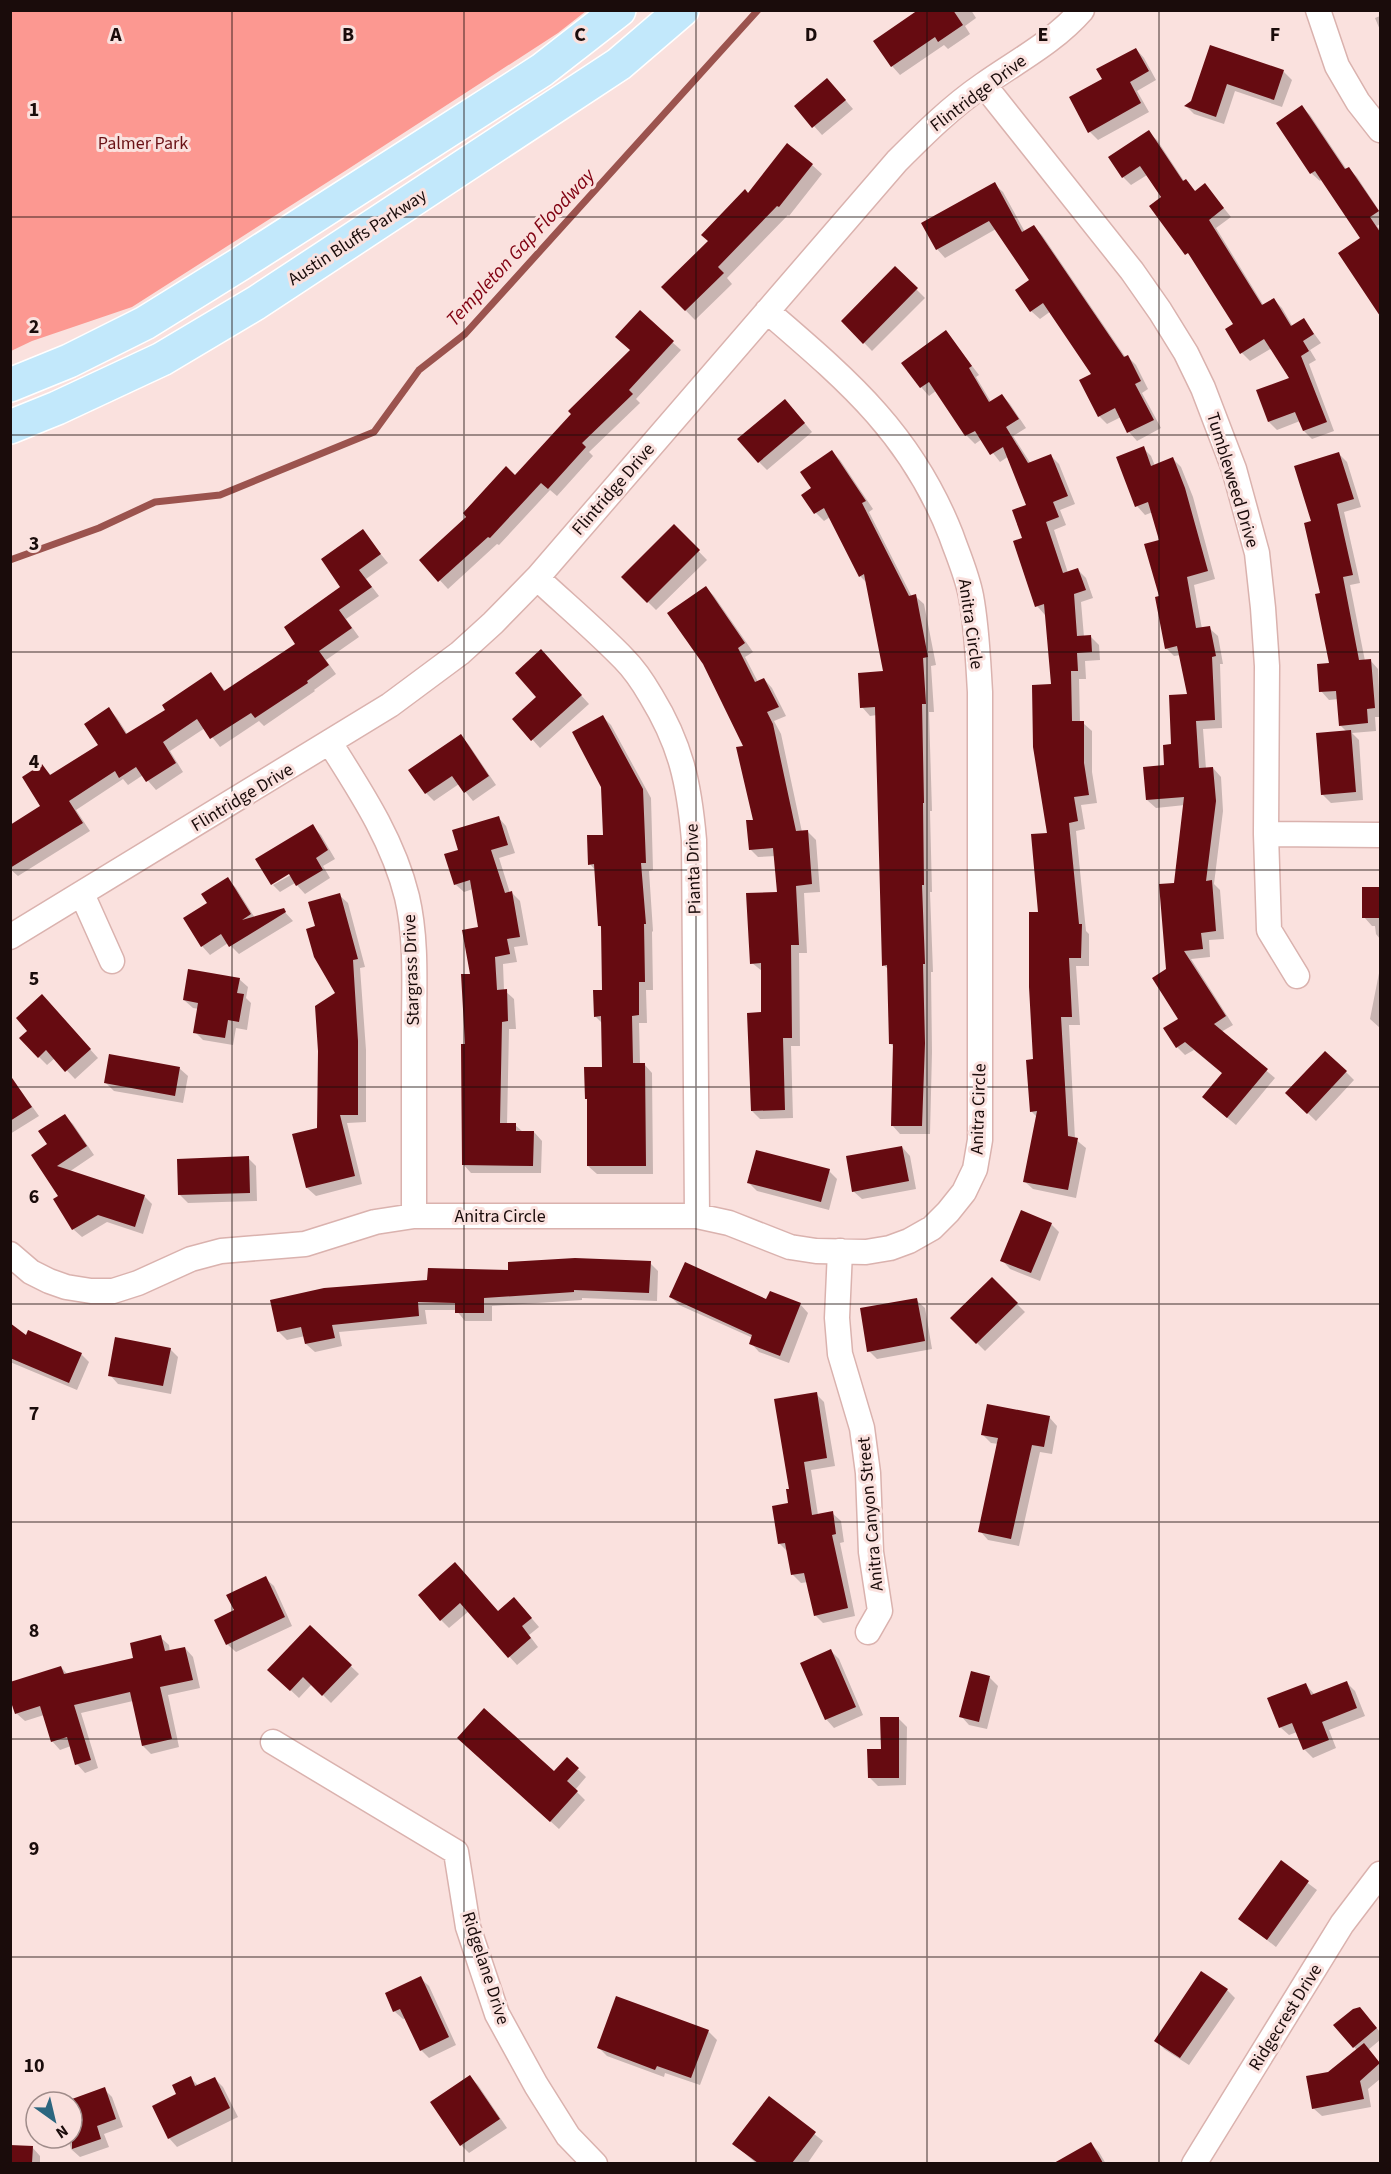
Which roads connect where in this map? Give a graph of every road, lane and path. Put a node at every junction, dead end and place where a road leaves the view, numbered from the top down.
1 (619, 10) edge
2 (682, 10) edge
3 (1082, 10) edge
4 (1318, 10) edge
5 (984, 84) junction
6 (1380, 130) edge
7 (766, 311) junction
8 (10, 385) edge
9 (10, 427) edge
10 (537, 578) junction
11 (330, 743) junction
12 (1266, 834) junction
13 (1380, 835) edge
14 (82, 894) junction
15 (10, 937) edge
16 (112, 961) dead end
17 (1297, 976) dead end
18 (414, 1216) junction
19 (697, 1216) junction
20 (840, 1251) junction
21 (10, 1254) edge
22 (868, 1632) dead end
23 (273, 1742) dead end
24 (1380, 1874) edge
25 (596, 2163) edge
26 (1194, 2163) edge

1 - 8 main road
2 - 9 main road, Austin Bluffs Parkway
3 - 5 street, Flintridge Drive
4 - 6 street
5 - 7 street, Flintridge Drive
5 - 12 street, Tumbleweed Drive
7 - 10 street, Flintridge Drive
7 - 20 street, Anitra Circle
10 - 11 street, Flintridge Drive
10 - 19 street, Pianta Drive
11 - 14 street, Flintridge Drive
11 - 18 street, Stargrass Drive
12 - 13 street
12 - 17 street, Tumbleweed Drive
14 - 15 street, Flintridge Drive
14 - 16 street
18 - 19 street, Anitra Circle
18 - 21 street, Anitra Circle
19 - 20 street, Anitra Circle
20 - 22 street, Anitra Canyon Street
23 - 25 street, Ridgelane Drive
24 - 26 street, Ridgecrest Drive

